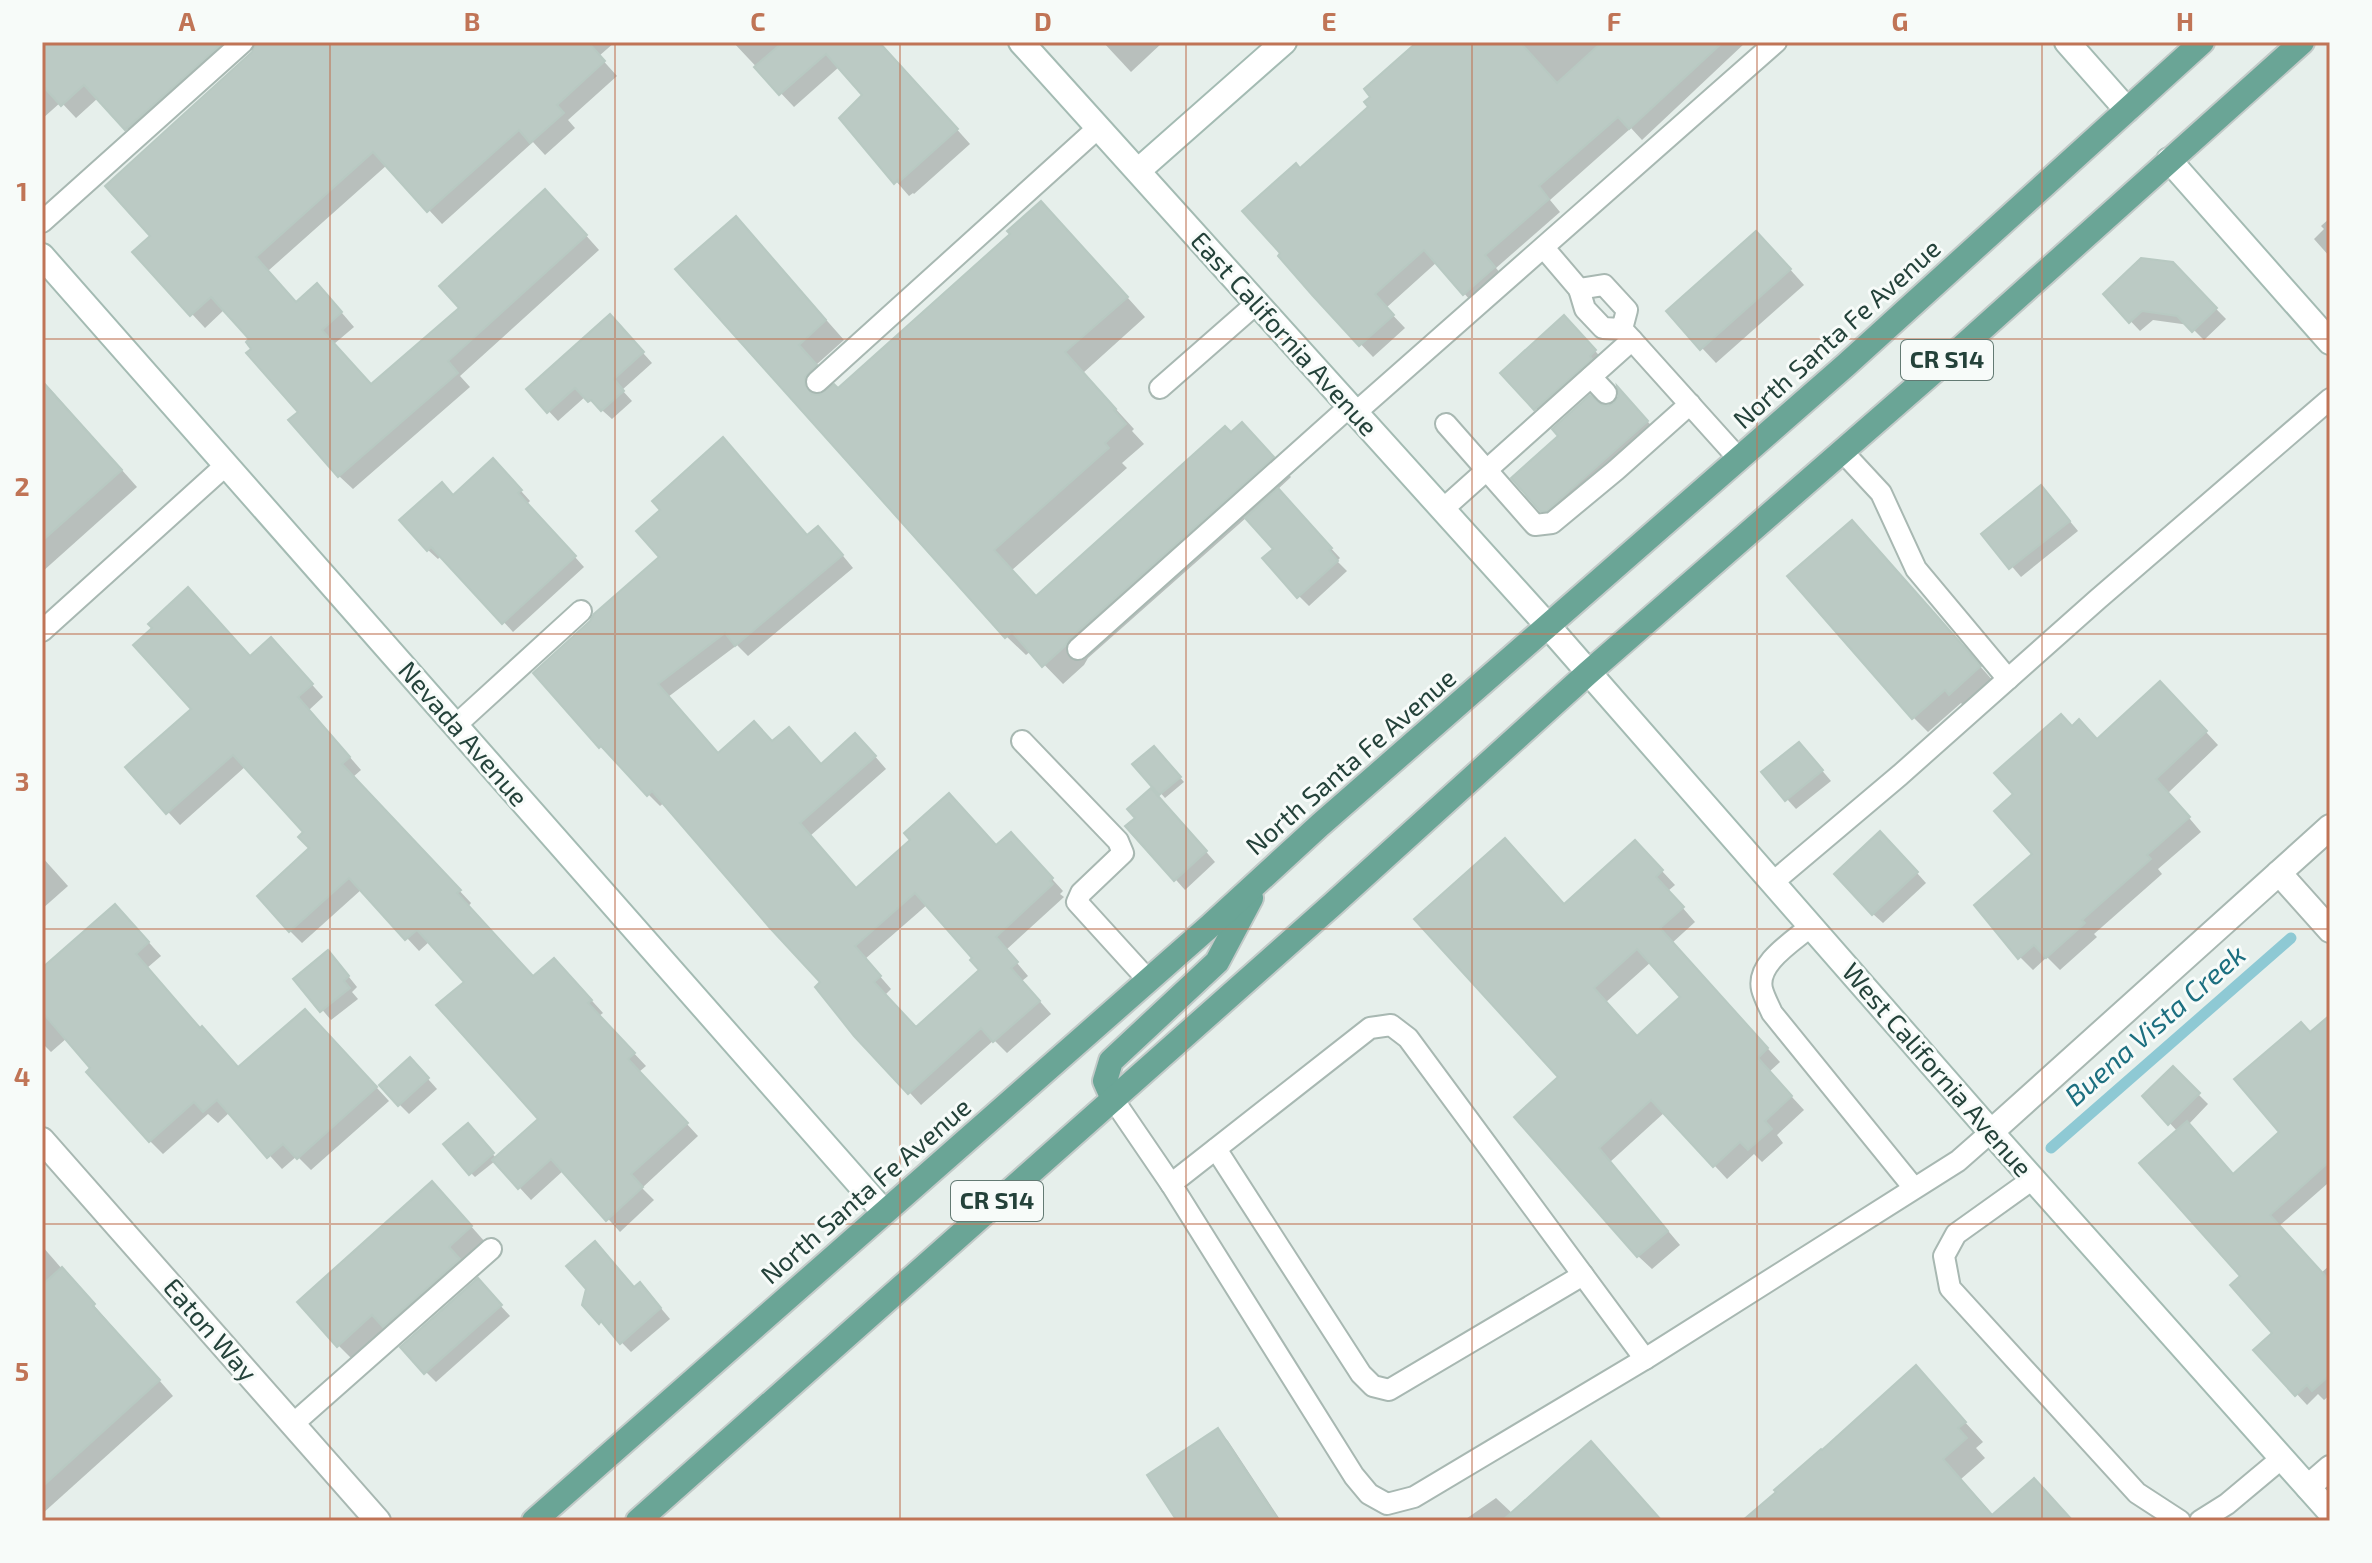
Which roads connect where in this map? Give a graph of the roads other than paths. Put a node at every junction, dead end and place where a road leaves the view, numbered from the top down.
1 (243, 42) edge
2 (1021, 42) edge
3 (1284, 42) edge
4 (1776, 42) edge
5 (2067, 42) edge
6 (2202, 42) edge
7 (2302, 42) edge
8 (2127, 110) junction
9 (1099, 127) junction
10 (2169, 160) junction
11 (1139, 170) junction
12 (42, 222) edge
13 (1544, 248) junction
14 (42, 256) edge
15 (1579, 289) junction
16 (1257, 303) junction
17 (1627, 334) junction
18 (2330, 342) edge
19 (1591, 377) junction
20 (817, 382) dead end
21 (1160, 388) dead end
22 (1606, 393) dead end
23 (2330, 399) edge
24 (1690, 404) junction
25 (1561, 405) junction
26 (1352, 410) junction
27 (1575, 421) dead end
28 (1446, 424) dead end
29 (1524, 437) junction
30 (1842, 451) junction
31 (1538, 453) dead end
32 (1739, 459) junction
33 (226, 465) junction
34 (1487, 471) junction
35 (1442, 510) junction
36 (581, 611) dead end
37 (1548, 626) junction
38 (42, 631) edge
39 (1078, 649) dead end
40 (1588, 673) junction
41 (2008, 679) junction
42 (456, 725) junction
43 (1022, 741) dead end
44 (2330, 827) edge
45 (2279, 873) junction
46 (1261, 878) junction
47 (1772, 883) junction
48 (1811, 926) junction
49 (2330, 930) edge
50 (1148, 980) junction
51 (1113, 1099) junction
52 (1991, 1132) junction
53 (42, 1140) edge
54 (1216, 1149) junction
55 (2033, 1179) junction
56 (1171, 1184) junction
57 (1914, 1188) junction
58 (884, 1212) junction
59 (491, 1249) dead end
60 (1583, 1275) junction
61 (1645, 1359) junction
62 (293, 1424) junction
63 (2282, 1458) junction
64 (2330, 1468) edge
65 (2308, 1487) junction
66 (2330, 1512) edge
67 (378, 1521) edge
68 (534, 1521) edge
69 (638, 1521) edge
70 (2180, 1521) edge
71 (2200, 1521) edge

1 - 12 lane
2 - 9 street, East California Avenue
3 - 11 street
4 - 13 lane
5 - 8 street
6 - 8 main road, North Santa Fe Avenue / CR S14
7 - 10 main road, CR S14
8 - 32 main road, North Santa Fe Avenue / CR S14
9 - 11 street, East California Avenue
9 - 20 lane
10 - 18 street
10 - 30 main road, CR S14
11 - 16 street, East California Avenue
13 - 15 lane
13 - 26 lane
14 - 33 street, Nevada Avenue
15 - 17 lane
15 - 17 lane
16 - 21 lane
16 - 26 street, East California Avenue
17 - 19 lane
17 - 24 lane
19 - 22 lane
19 - 25 lane
23 - 41 lane
24 - 32 lane
24 - 34 lane
25 - 27 lane
25 - 29 lane
26 - 35 street, East California Avenue
26 - 39 lane
28 - 34 lane
29 - 31 lane
29 - 34 lane
30 - 40 main road, CR S14
30 - 41 lane
32 - 37 main road, North Santa Fe Avenue / CR S14
33 - 38 lane
33 - 42 street, Nevada Avenue
34 - 35 lane
35 - 37 street, East California Avenue
36 - 42 lane
37 - 40 street, West California Avenue
37 - 46 main road, North Santa Fe Avenue / CR S14
40 - 47 street, West California Avenue
40 - 51 main road, CR S14
41 - 47 lane
42 - 58 street, Nevada Avenue
43 - 50 lane
44 - 45 street
45 - 49 street
45 - 52 street
46 - 50 main road, North Santa Fe Avenue / CR S14
46 - 51 main road
47 - 48 street, West California Avenue
48 - 52 street, West California Avenue
48 - 57 lane
50 - 58 main road, North Santa Fe Avenue / CR S14
51 - 56 lane
51 - 69 main road, CR S14
52 - 55 street, West California Avenue
52 - 57 lane
53 - 62 street, Eaton Way
54 - 56 lane
54 - 60 lane
54 - 60 lane
55 - 63 street, West California Avenue
55 - 70 lane
56 - 61 lane
57 - 61 lane
58 - 68 main road, North Santa Fe Avenue / CR S14
59 - 62 lane
60 - 61 lane
62 - 67 street, Eaton Way
63 - 65 street, West California Avenue
63 - 71 lane
64 - 65 street
65 - 66 street, West California Avenue

